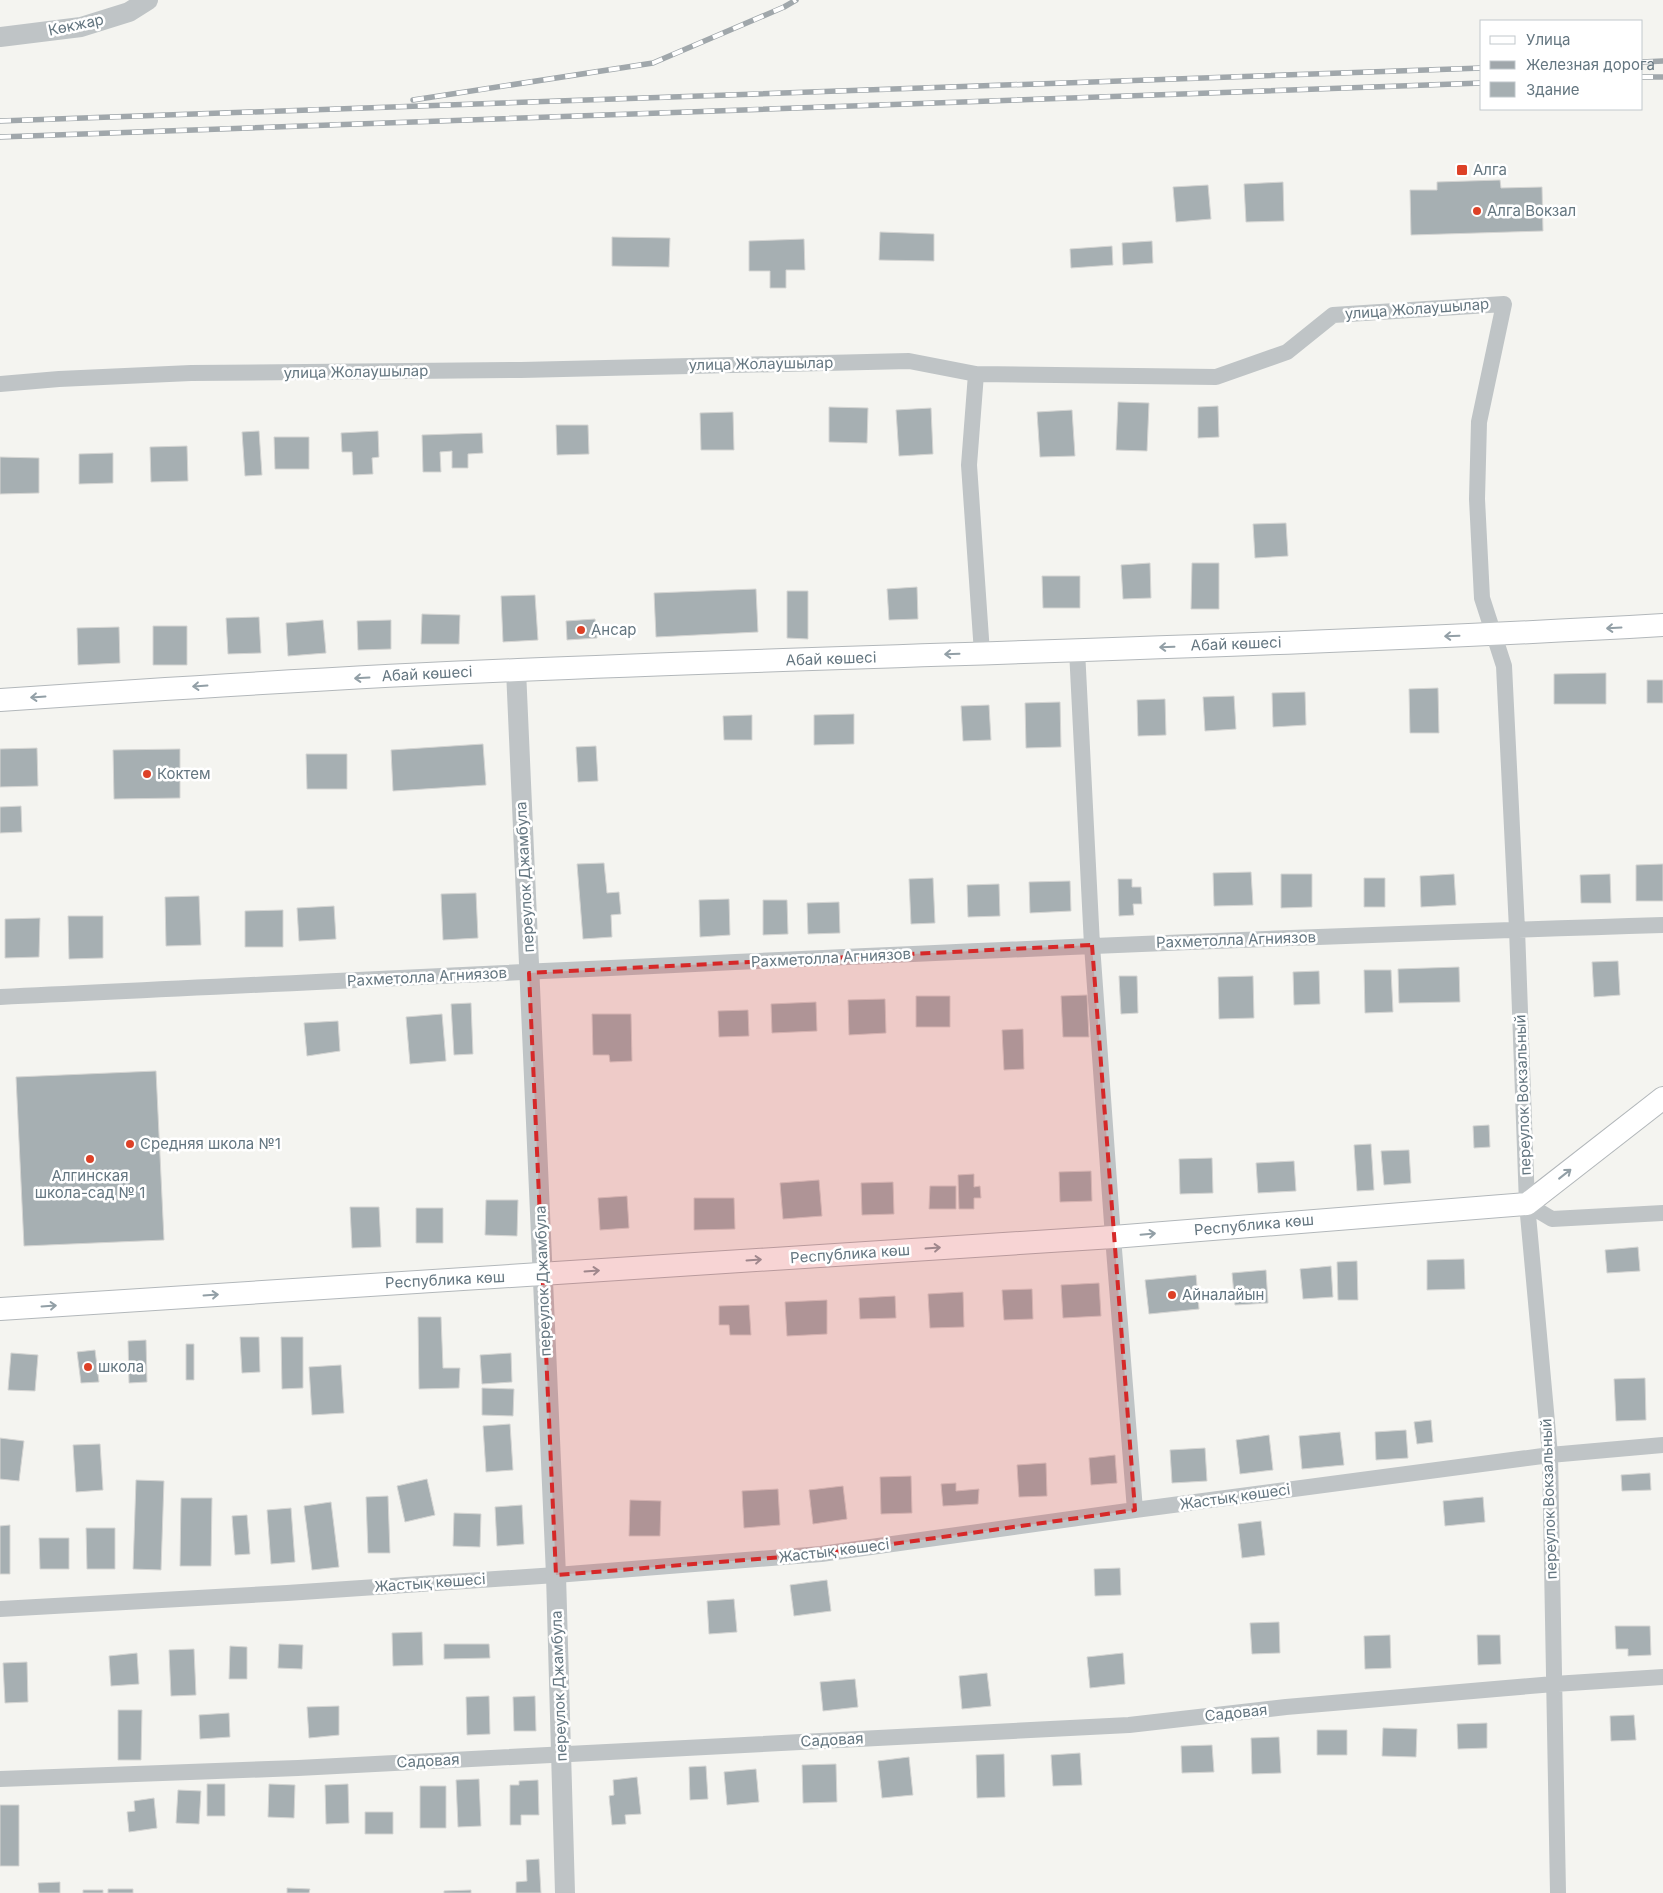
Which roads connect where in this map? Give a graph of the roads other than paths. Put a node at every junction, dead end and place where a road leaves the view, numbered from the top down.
1 (148, 0) edge
2 (0, 37) edge
3 (1504, 304) joint
4 (976, 374) junction
5 (0, 384) edge
6 (1663, 625) edge
7 (1493, 635) junction
8 (1077, 650) junction
9 (982, 653) junction
10 (516, 670) junction
11 (0, 700) edge
12 (1663, 925) edge
13 (1517, 929) junction
14 (1092, 945) junction
15 (529, 973) junction
16 (0, 997) edge
17 (1663, 1098) edge
18 (1527, 1204) junction
19 (1663, 1213) edge
20 (1113, 1237) junction
21 (543, 1274) junction
22 (0, 1309) edge
23 (1663, 1445) edge
24 (1550, 1455) junction
25 (1136, 1510) junction
26 (556, 1575) junction
27 (0, 1609) edge
28 (1663, 1677) edge
29 (1554, 1684) junction
30 (562, 1754) junction
31 (0, 1778) edge
32 (565, 1893) edge
33 (1558, 1893) edge

1 - 2 street, Көкжар
3 - 4 street, улица Жолаушылар
3 - 7 street, переулок Вокзальный
4 - 5 street, улица Жолаушылар
4 - 9 street
6 -> 7 main road, Абай көшесі
7 -> 8 main road, Абай көшесі
7 - 13 street, переулок Вокзальный
8 - 9 main road, Абай көшесі
8 - 14 street
9 -> 10 main road, Абай көшесі
10 -> 11 main road, Абай көшесі
10 - 15 street, переулок Джамбула
12 - 13 street, Рахметолла Агниязов
13 - 14 street, Рахметолла Агниязов
13 - 18 street, переулок Вокзальный
14 - 15 street, Рахметолла Агниязов
14 - 20 street
15 - 16 street, Рахметолла Агниязов
15 - 21 street, переулок Джамбула
18 -> 17 main road
18 - 19 street
20 -> 18 main road, Республика көш
18 - 24 street, переулок Вокзальный
21 -> 20 main road, Республика көш
20 - 25 street
22 -> 21 main road, Республика көш
21 - 26 street, переулок Джамбула
23 - 24 street, Жастық көшесі
24 - 25 street, Жастық көшесі
24 - 29 street, переулок Вокзальный
25 - 26 street, Жастық көшесі
26 - 27 street, Жастық көшесі
26 - 30 street, переулок Джамбула
28 - 29 street, Садовая
29 - 30 street, Садовая
29 - 33 street, переулок Вокзальный
30 - 31 street, Садовая
30 - 32 street, переулок Джамбула

